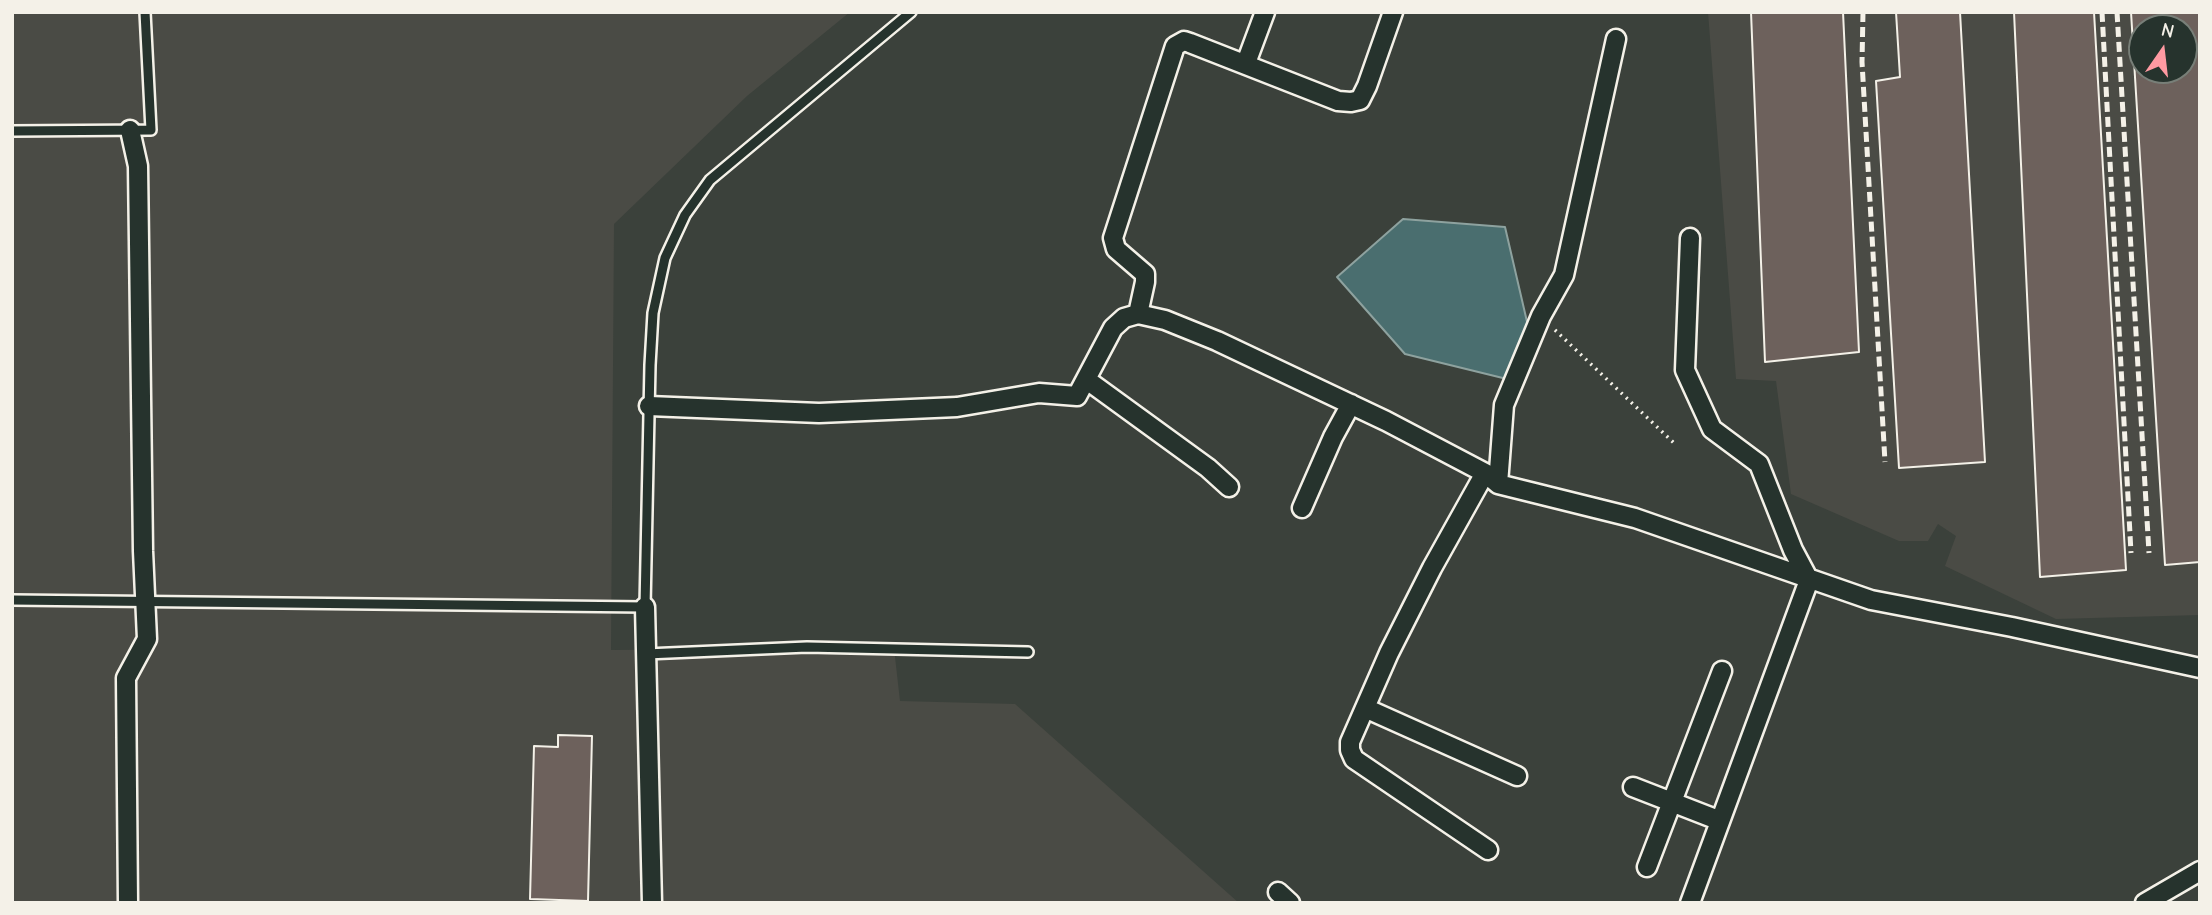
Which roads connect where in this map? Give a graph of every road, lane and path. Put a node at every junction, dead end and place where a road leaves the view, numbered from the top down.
1 (145, 12) edge
2 (911, 12) edge
3 (1265, 12) edge
4 (1394, 12) edge
5 (1616, 39) dead end
6 (1246, 63) junction
7 (130, 130) junction
8 (12, 131) edge
9 (1690, 238) dead end
10 (1138, 314) junction
11 (1541, 316) junction
12 (1087, 380) junction
13 (1351, 404) junction
14 (649, 406) junction
15 (1675, 444) dead end
16 (1492, 479) junction
17 (1228, 487) dead end
18 (1302, 508) dead end
19 (1809, 580) junction
20 (12, 600) edge
21 (145, 602) junction
22 (645, 607) junction
23 (1028, 652) dead end
24 (646, 654) junction
25 (2200, 668) edge
26 (1722, 671) dead end
27 (1365, 709) junction
28 (1517, 776) dead end
29 (1633, 787) dead end
30 (1672, 803) junction
31 (1718, 820) junction
32 (1488, 850) dead end
33 (1647, 867) dead end
34 (2200, 871) edge
35 (128, 903) edge
36 (652, 903) edge
37 (1690, 903) edge
38 (2146, 903) edge

1 - 7 lane
2 - 14 lane
3 - 6 street
4 - 6 street
5 - 11 street
6 - 10 street
7 - 8 lane
7 - 21 street
9 - 19 street
10 - 12 street
10 - 13 street
11 - 15 path
11 - 16 street
12 - 14 street
12 - 17 street
13 - 16 street
13 - 18 street
14 - 22 lane
16 - 19 street
16 - 27 street
19 - 25 street
19 - 31 street
20 - 21 lane
21 - 22 lane
21 - 35 street
22 - 24 street
23 - 24 lane
24 - 36 street
26 - 30 street
27 - 28 street
27 - 32 street
29 - 30 street
30 - 31 street
30 - 33 street
31 - 37 street
34 - 38 street

